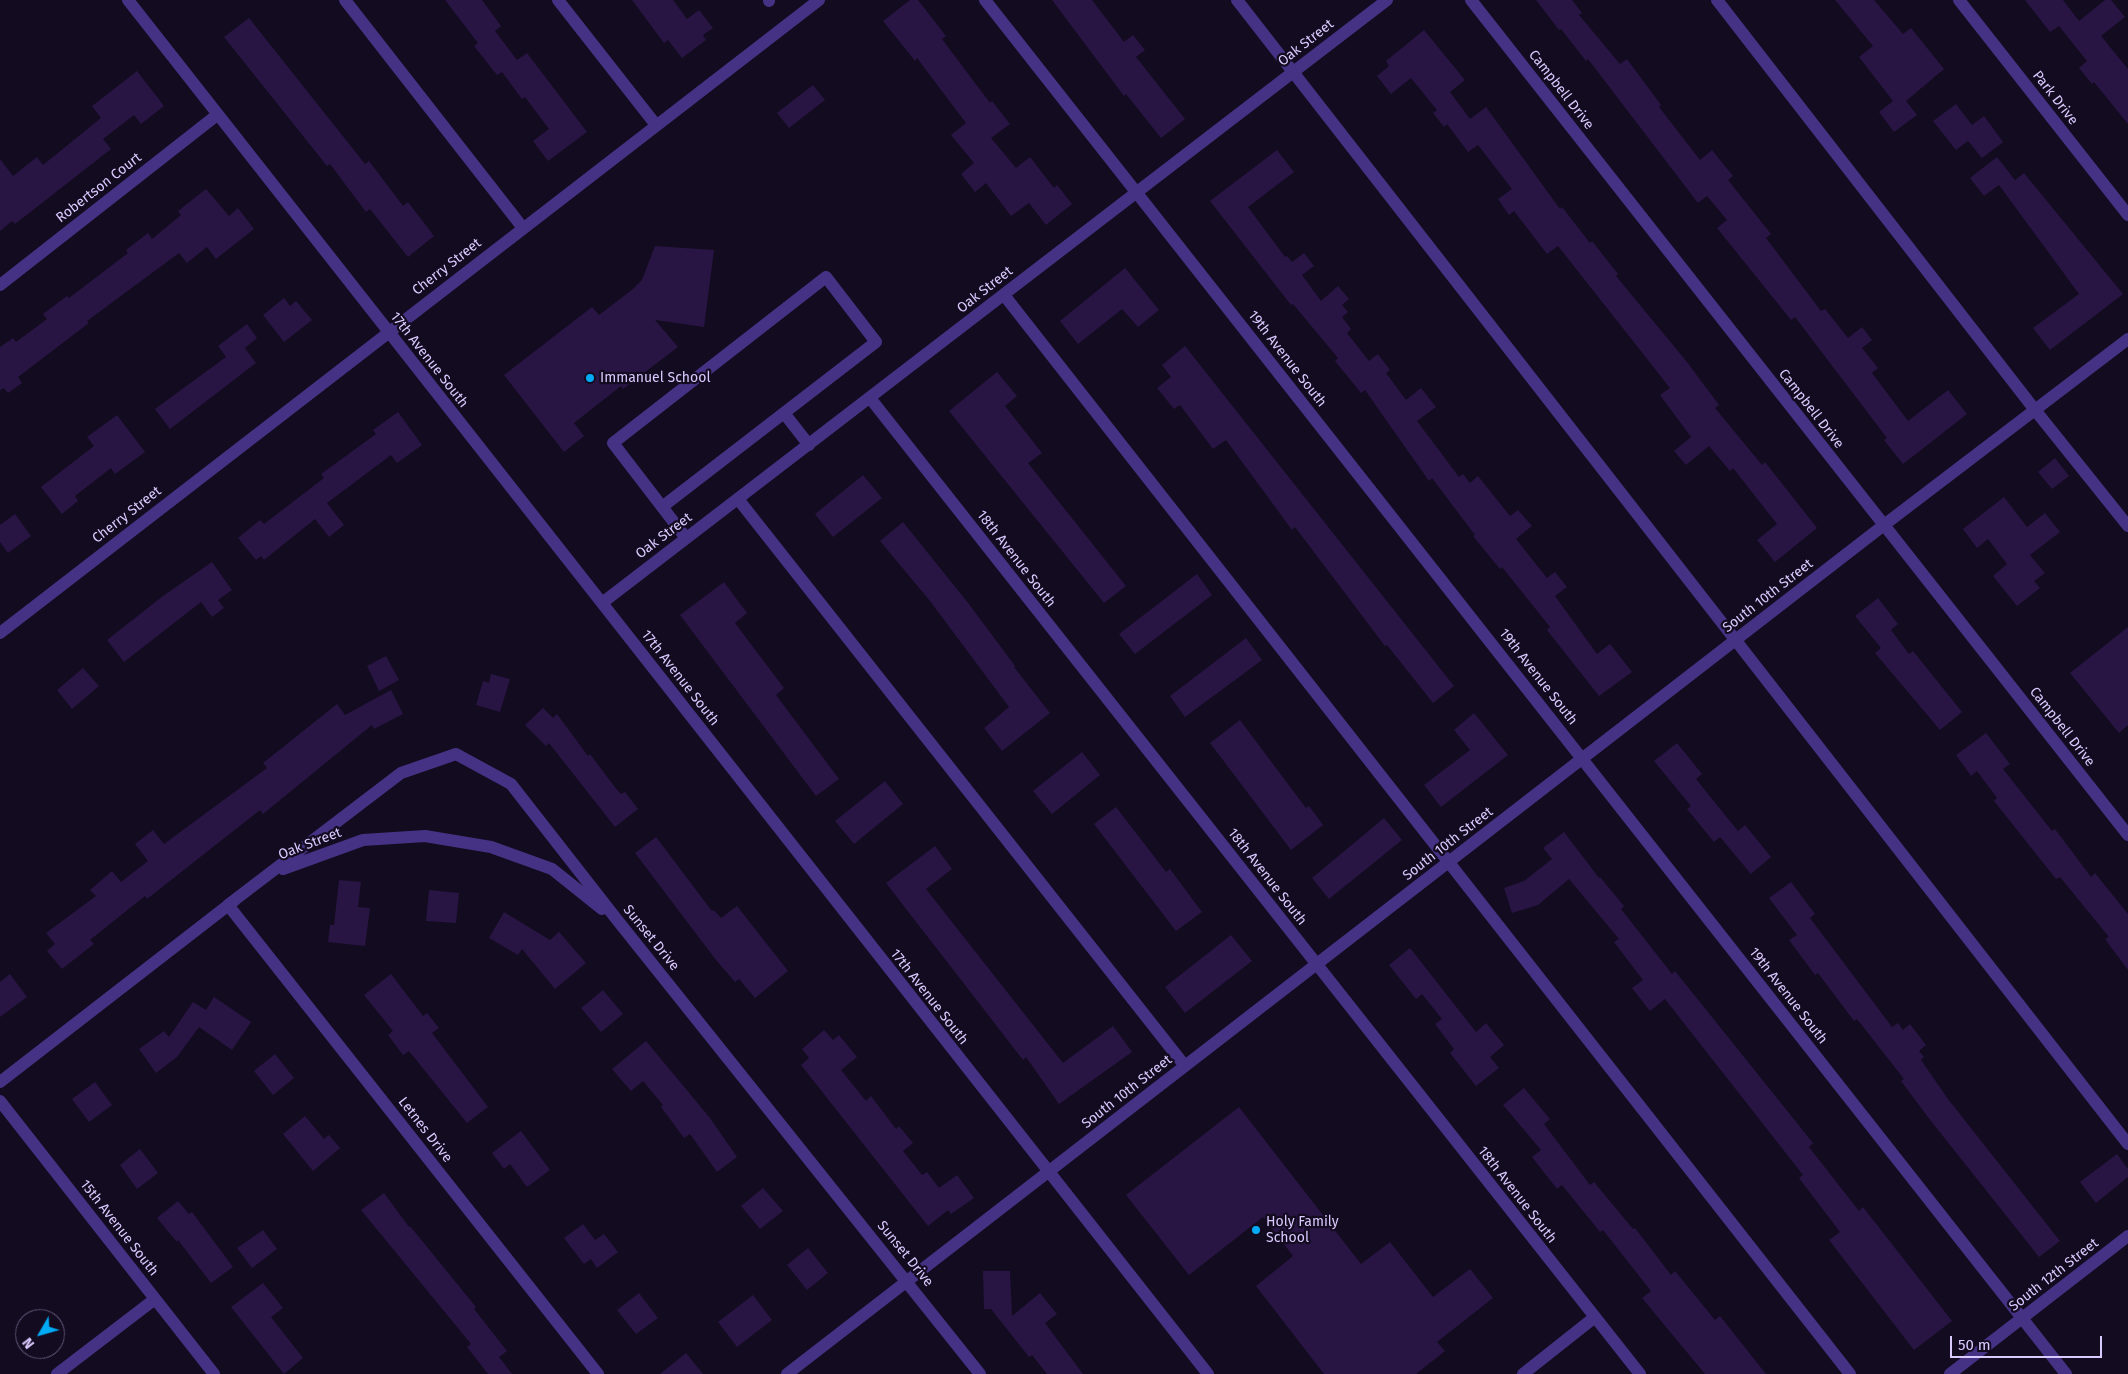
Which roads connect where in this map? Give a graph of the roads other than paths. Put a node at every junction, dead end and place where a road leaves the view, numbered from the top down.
1 (128, 0) edge
2 (344, 0) edge
3 (558, 0) edge
4 (819, 0) edge
5 (985, 0) edge
6 (1237, 0) edge
7 (1387, 0) edge
8 (1471, 0) edge
9 (1717, 0) edge
10 (1959, 0) edge
11 (1293, 72) junction
12 (217, 115) junction
13 (656, 125) junction
14 (1137, 192) junction
15 (2128, 215) edge
16 (523, 228) junction
17 (0, 284) edge
18 (1004, 295) junction
19 (388, 332) junction
20 (2128, 339) edge
21 (870, 398) junction
22 (2035, 410) junction
23 (784, 413) junction
24 (809, 445) junction
25 (738, 499) junction
26 (662, 507) junction
27 (1884, 525) junction
28 (2128, 526) edge
29 (686, 538) junction
30 (602, 603) junction
31 (0, 633) edge
32 (1735, 641) junction
33 (1583, 759) junction
34 (2128, 835) edge
35 (1449, 862) junction
36 (228, 905) junction
37 (618, 921) junction
38 (1317, 964) junction
39 (1185, 1066) junction
40 (0, 1082) edge
41 (0, 1101) edge
42 (2128, 1144) edge
43 (1048, 1173) junction
44 (2128, 1236) edge
45 (908, 1281) junction
46 (155, 1299) junction
47 (1595, 1317) junction
48 (2022, 1319) junction
49 (1965, 1370) edge
50 (57, 1374) edge
51 (214, 1374) edge
52 (598, 1374) edge
53 (787, 1374) edge
54 (980, 1374) edge
55 (1208, 1374) edge
56 (1523, 1374) edge
57 (1640, 1374) edge
58 (1850, 1374) edge
59 (1950, 1374) edge
60 (2066, 1374) edge

1 - 12 street, 17th Avenue South
2 - 16 street
3 - 13 street
4 - 13 street, Cherry Street
5 - 14 street, 19th Avenue South
6 - 11 street
7 - 11 street, Oak Street
8 - 27 street, Campbell Drive
9 - 22 street
10 - 15 street, Park Drive
11 - 14 street, Oak Street
11 - 32 street
12 - 17 street, Robertson Court
12 - 19 street, 17th Avenue South
13 - 16 street, Cherry Street
14 - 18 street, Oak Street
14 - 33 street, 19th Avenue South
16 - 19 street, Cherry Street
18 - 21 street, Oak Street
18 - 35 street
19 - 30 street, 17th Avenue South
19 - 31 street, Cherry Street
20 - 22 street, South 10th Street
21 - 24 street, Oak Street
21 - 38 street, 18th Avenue South
22 - 27 street, South 10th Street
22 - 28 street
23 - 24 street
23 - 26 street
23 - 26 street
24 - 25 street, Oak Street
25 - 29 street, Oak Street
25 - 39 street
26 - 29 street
27 - 32 street, South 10th Street
27 - 34 street, Campbell Drive
29 - 30 street, Oak Street
30 - 43 street, 17th Avenue South
32 - 33 street, South 10th Street
32 - 42 street
33 - 35 street, South 10th Street
33 - 48 street, 19th Avenue South
35 - 38 street, South 10th Street
35 - 58 street
36 - 37 street, Oak Street
36 - 37 street, Sunset Drive
36 - 40 street, Oak Street
36 - 52 street, Letnes Drive
37 - 45 street, Sunset Drive
38 - 39 street, South 10th Street
38 - 47 street, 18th Avenue South
39 - 43 street, South 10th Street
41 - 46 street, 15th Avenue South
43 - 45 street, South 10th Street
43 - 55 street, 17th Avenue South
44 - 48 street, South 12th Street
45 - 53 street, South 10th Street
45 - 54 street, Sunset Drive
46 - 50 street
46 - 51 street, 15th Avenue South
47 - 56 street
47 - 57 street, 18th Avenue South
48 - 49 street, South 12th Street
48 - 60 street, 19th Avenue South
49 - 59 street, South 12th Street

